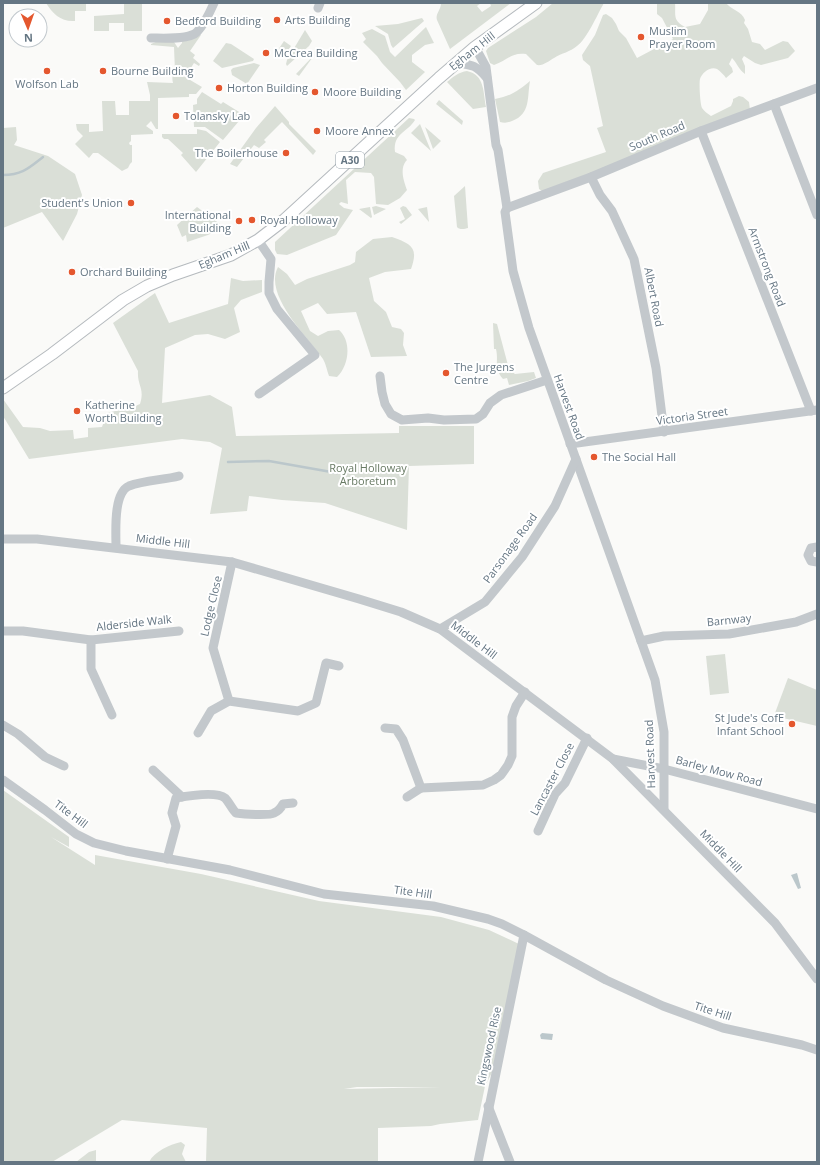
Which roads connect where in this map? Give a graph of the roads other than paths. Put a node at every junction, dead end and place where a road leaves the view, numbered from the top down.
1 (214, 3) edge
2 (536, 3) edge
3 (151, 38) dead end
4 (476, 47) junction
5 (455, 63) junction
6 (487, 78) junction
7 (817, 88) edge
8 (774, 104) junction
9 (701, 131) junction
10 (591, 177) junction
11 (817, 188) edge
12 (808, 191) junction
13 (507, 208) junction
14 (817, 214) edge
15 (258, 240) junction
16 (380, 376) dead end
17 (547, 380) junction
18 (3, 388) edge
19 (259, 394) dead end
20 (814, 411) edge
21 (664, 432) junction
22 (570, 444) junction
23 (576, 459) junction
24 (179, 476) dead end
25 (3, 539) edge
26 (817, 546) edge
27 (116, 547) junction
28 (232, 562) junction
29 (817, 562) edge
30 (817, 614) edge
31 (440, 630) junction
32 (3, 631) edge
33 (179, 631) dead end
34 (91, 640) junction
35 (641, 641) junction
36 (339, 666) dead end
37 (525, 692) junction
38 (229, 701) junction
39 (112, 715) dead end
40 (3, 726) edge
41 (385, 728) dead end
42 (198, 732) dead end
43 (587, 738) junction
44 (613, 759) junction
45 (64, 766) dead end
46 (664, 769) junction
47 (153, 770) dead end
48 (3, 780) edge
49 (421, 788) junction
50 (182, 797) junction
51 (407, 797) dead end
52 (293, 803) dead end
53 (664, 809) junction
54 (817, 810) edge
55 (538, 831) dead end
56 (167, 858) junction
57 (524, 935) junction
58 (817, 979) edge
59 (817, 1050) edge
60 (488, 1106) junction
61 (478, 1162) edge
62 (510, 1162) edge

1 - 3 street
2 - 4 main road, Egham Hill / A30
4 - 5 main road, Egham Hill / A30
4 - 6 street, Harvest Road
5 - 6 street
5 - 15 main road, Egham Hill / A30
6 - 13 street, Harvest Road
7 - 8 street, South Road
8 - 9 street, South Road
8 - 12 street
9 - 10 street, South Road
9 - 20 street, Armstrong Road
10 - 13 street, South Road
10 - 21 street, Albert Road
11 - 12 street
12 - 14 street
13 - 17 street, Harvest Road
15 - 18 main road, Egham Hill / A30
15 - 19 street
16 - 17 street
17 - 22 street, Harvest Road
20 - 21 street, Victoria Street
21 - 22 street, Victoria Street
22 - 23 street, Harvest Road
23 - 31 street, Parsonage Road
23 - 35 street, Harvest Road
24 - 27 street
25 - 27 street, Middle Hill
26 - 29 street
27 - 28 street, Middle Hill
28 - 31 street, Middle Hill
28 - 38 street, Lodge Close
30 - 35 street, Barnway
31 - 37 street, Middle Hill
32 - 34 street, Alderside Walk
33 - 34 street, Alderside Walk
34 - 39 street, Alderside Walk
35 - 46 street, Harvest Road
36 - 38 street
37 - 43 street, Middle Hill
37 - 49 street
38 - 42 street
40 - 45 street
41 - 49 street
43 - 44 street, Middle Hill
43 - 55 street, Lancaster Close
44 - 46 street, Barley Mow Road
44 - 53 street, Middle Hill
46 - 53 street, Harvest Road
46 - 54 street, Barley Mow Road
47 - 50 street
48 - 56 street, Tite Hill
49 - 51 street
50 - 52 street
50 - 56 street
53 - 58 street, Middle Hill
56 - 57 street, Tite Hill
57 - 59 street, Tite Hill
57 - 60 street, Kingswood Rise
60 - 61 street, Kingswood Rise
60 - 62 street

